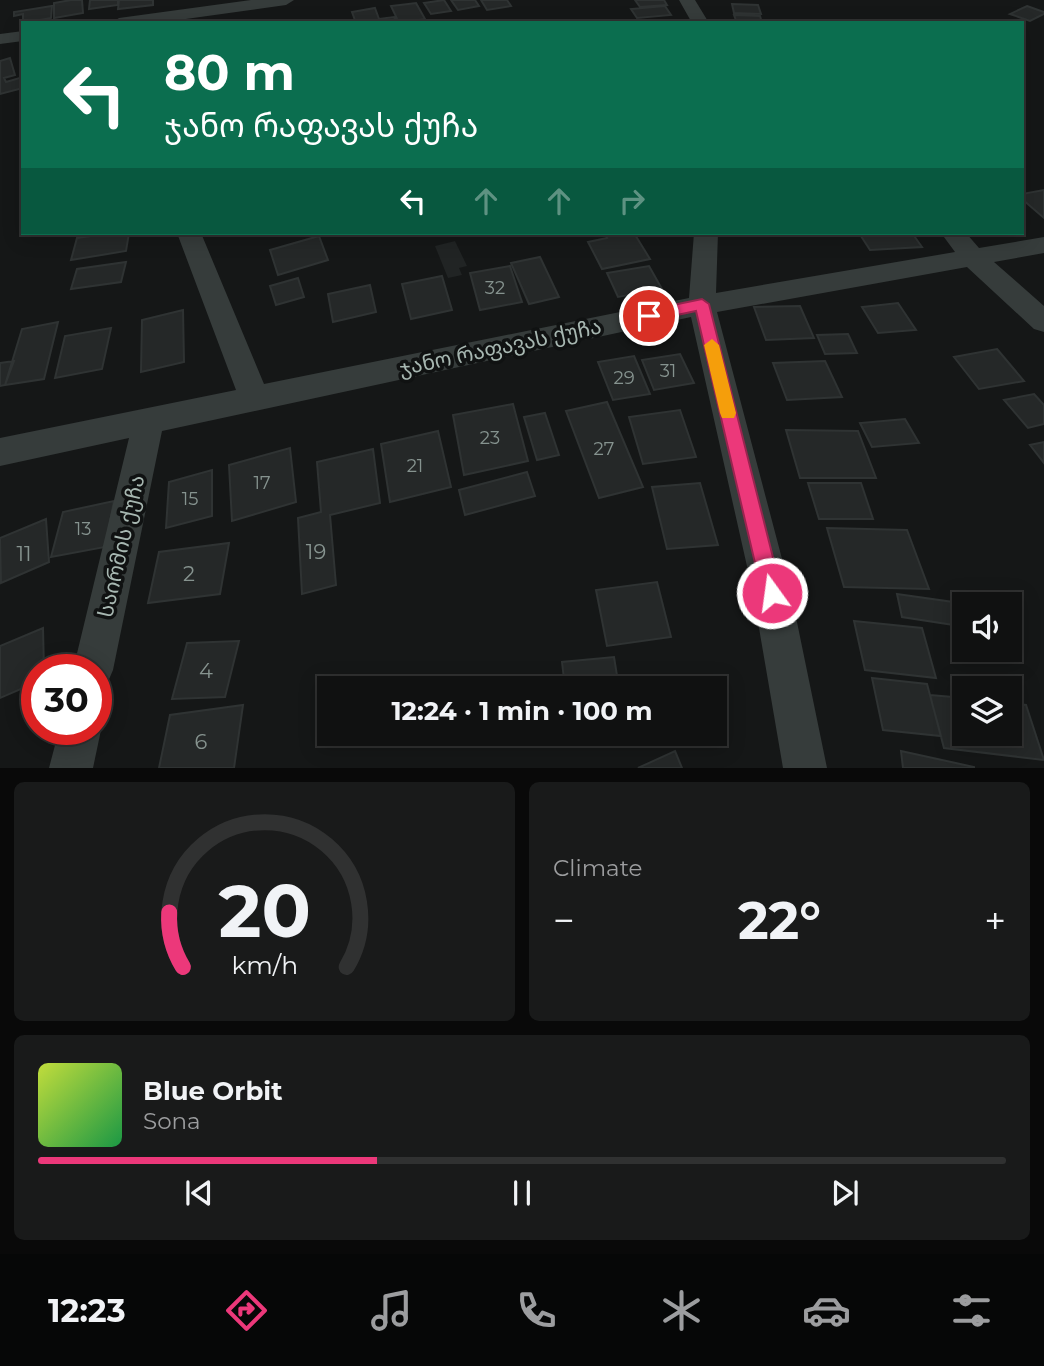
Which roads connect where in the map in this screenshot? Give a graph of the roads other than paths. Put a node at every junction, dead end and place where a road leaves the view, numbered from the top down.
1 (286, 0) edge
2 (687, 0) edge
3 (134, 21) edge
4 (700, 21) edge
5 (21, 36) edge
6 (0, 39) edge
7 (190, 235) edge
8 (706, 235) edge
9 (955, 235) edge
10 (1044, 245) edge
11 (974, 259) junction
12 (702, 304) junction
13 (1044, 323) edge
14 (254, 400) junction
15 (149, 421) junction
16 (0, 452) edge
17 (97, 654) edge
18 (76, 745) edge
19 (71, 768) edge
20 (805, 768) edge

1 - 3 street
2 - 4 street
5 - 6 street
7 - 14 street
8 - 12 street
9 - 11 street
10 - 11 street, ჯანო რაფავას ქუჩა
11 - 12 street, ჯანო რაფავას ქუჩა
11 - 13 street
12 - 14 street, ჯანო რაფავას ქუჩა
12 - 20 street
14 - 15 street, ჯანო რაფავას ქუჩა
15 - 16 street, ჯანო რაფავას ქუჩა
15 - 17 street, საირმის ქუჩა
18 - 19 street

